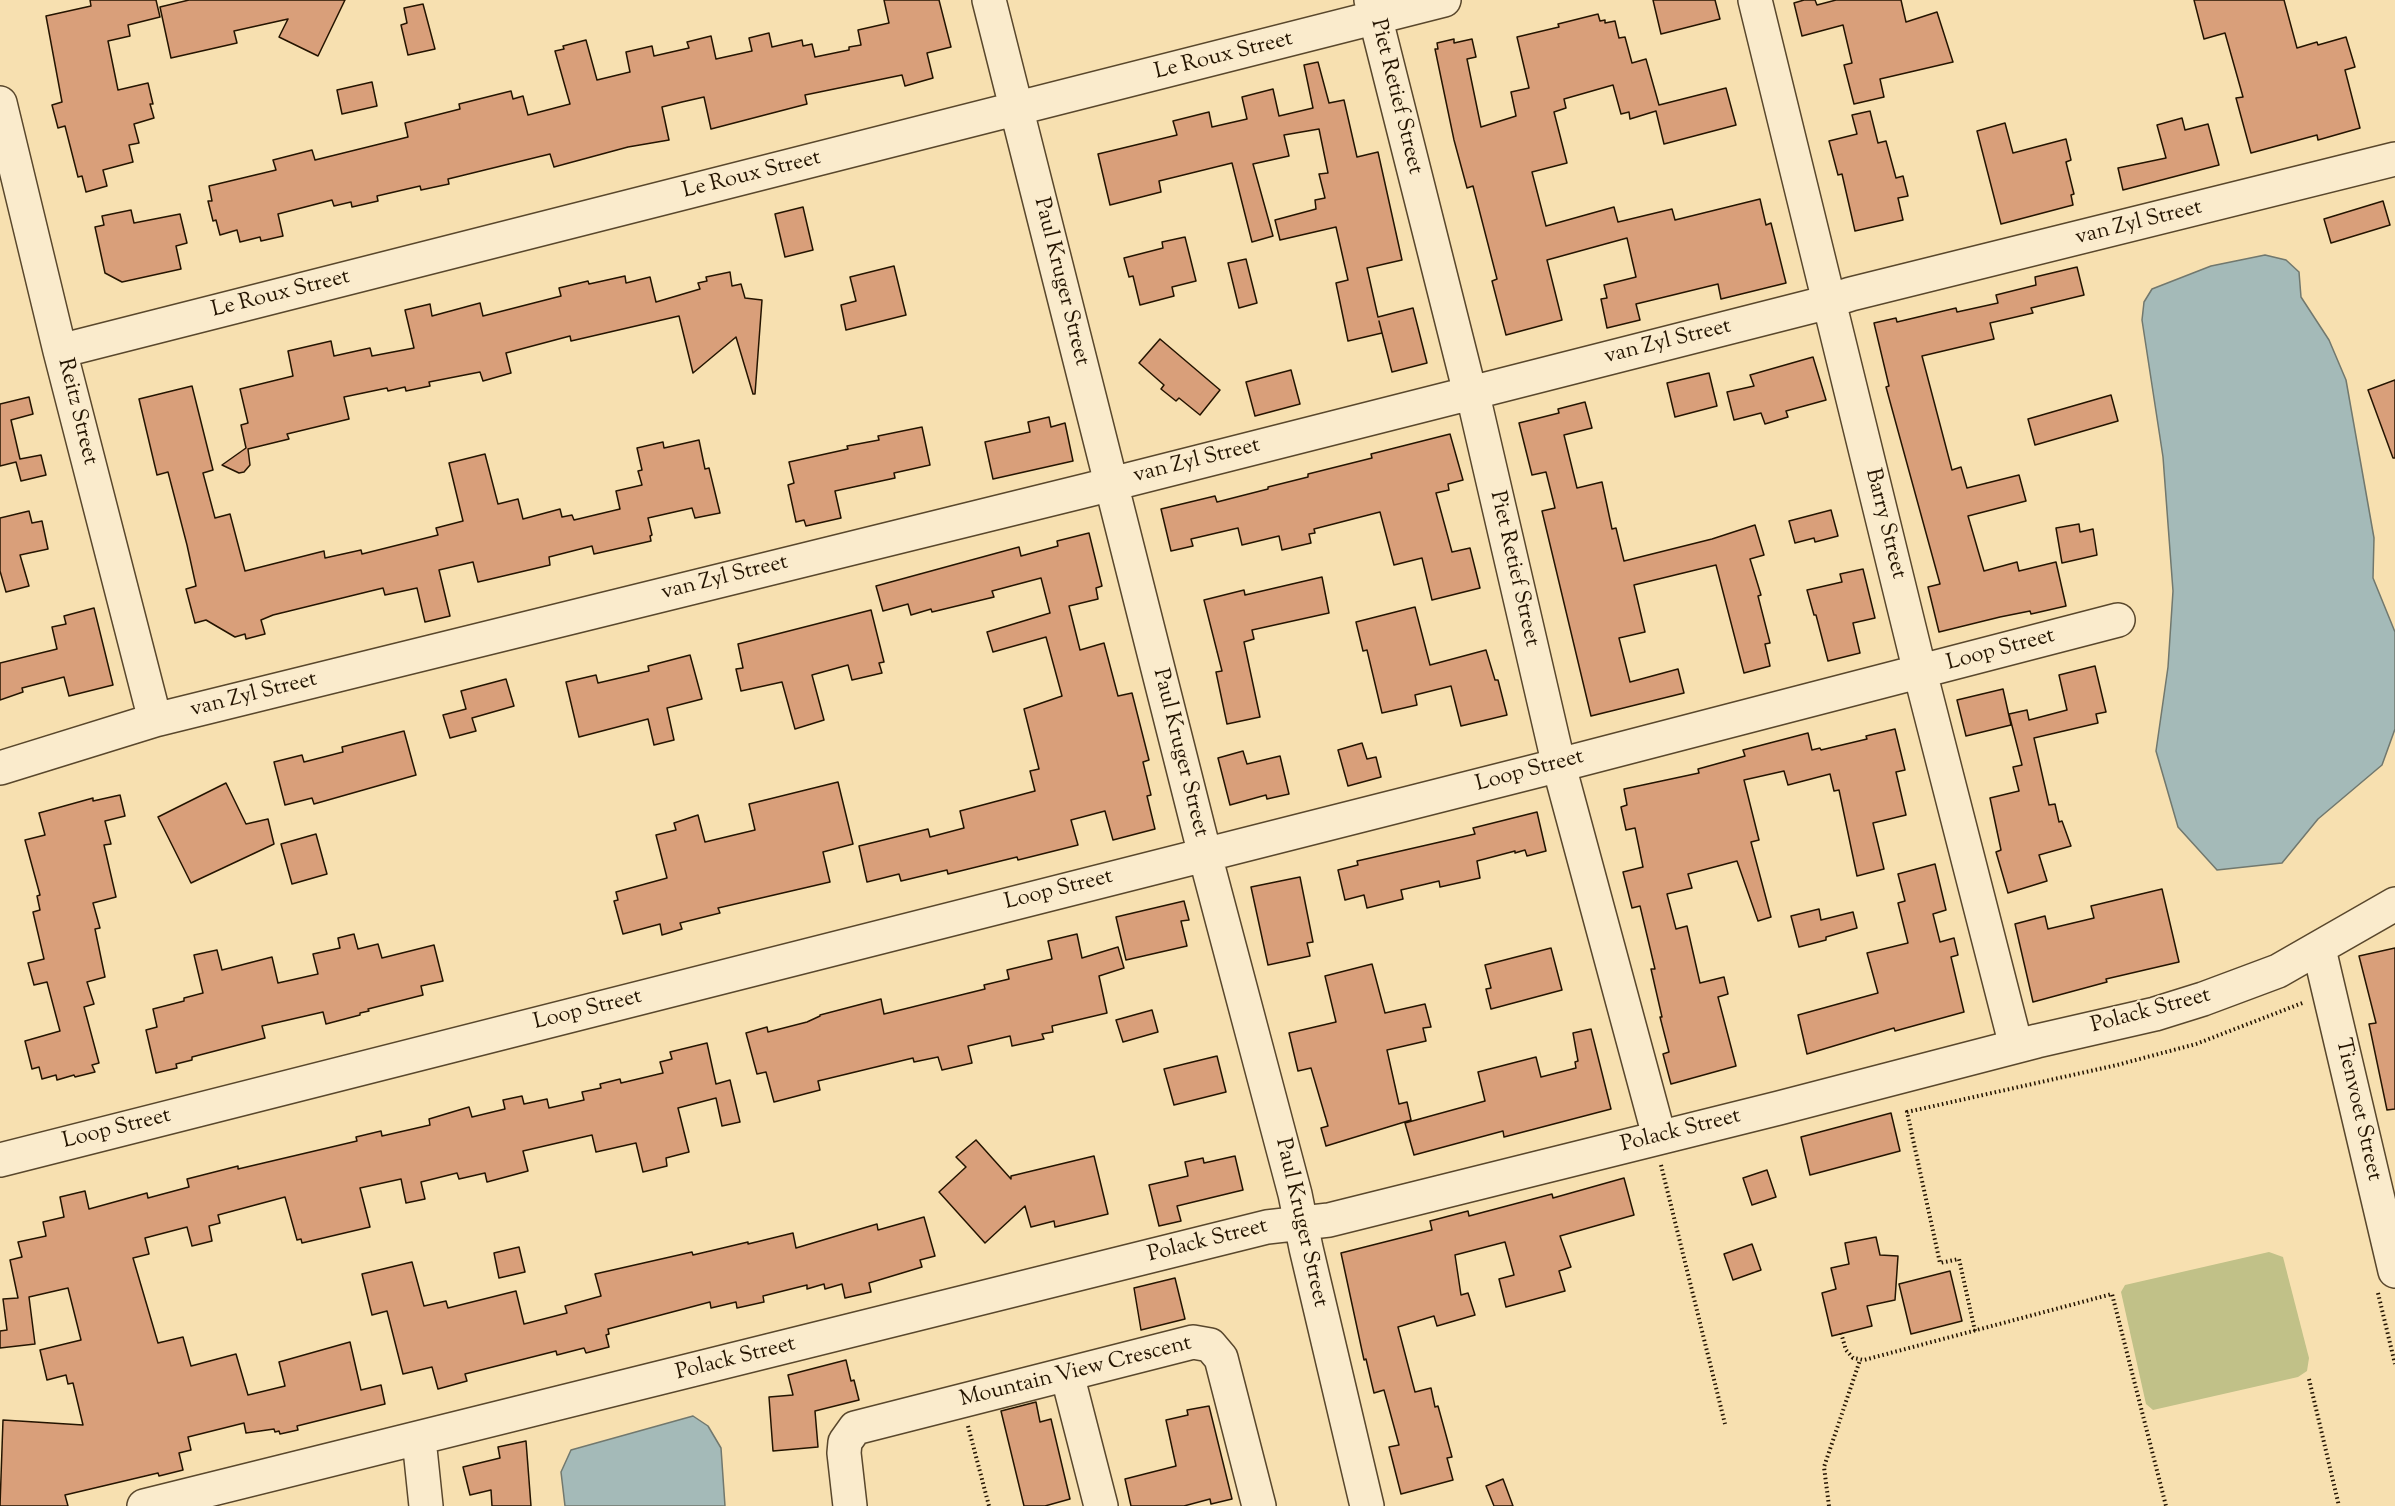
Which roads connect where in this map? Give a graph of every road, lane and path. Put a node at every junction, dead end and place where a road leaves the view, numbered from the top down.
1 (989, 0) edge
2 (1444, 0) edge
3 (1755, 0) edge
4 (1373, 9) edge
5 (0, 103) edge
6 (1017, 109) junction
7 (2395, 159) edge
8 (1830, 300) junction
9 (60, 351) junction
10 (1471, 393) junction
11 (1111, 484) junction
12 (2118, 620) dead end
13 (1920, 672) junction
14 (155, 720) junction
15 (1559, 765) junction
16 (0, 768) edge
17 (1205, 855) junction
18 (2395, 904) edge
19 (2319, 949) junction
20 (2309, 1000) dead end
21 (2016, 1046) junction
22 (1657, 1137) junction
23 (0, 1160) edge
24 (1301, 1222) junction
25 (2386, 1277) edge
26 (1975, 1331) junction
27 (1841, 1333) dead end
28 (1860, 1360) junction
29 (2395, 1364) edge
30 (1067, 1374) junction
31 (2309, 1378) dead end
32 (962, 1402) junction
33 (1725, 1424) dead end
34 (419, 1439) junction
35 (193, 1500) edge
36 (144, 1506) edge
37 (426, 1506) edge
38 (850, 1506) edge
39 (989, 1506) edge
40 (1101, 1506) edge
41 (1259, 1506) edge
42 (1367, 1506) edge
43 (1829, 1506) edge
44 (2166, 1506) edge
45 (2339, 1506) edge

1 - 6 street, Paul Kruger Street
2 - 4 street, Le Roux Street
3 - 8 street, Barry Street
4 - 6 street, Le Roux Street
4 - 10 street, Piet Retief Street
5 - 9 street, Reitz Street
6 - 9 street, Le Roux Street
6 - 11 street, Paul Kruger Street
7 - 8 street, van Zyl Street
8 - 10 street, van Zyl Street
8 - 13 street, Barry Street
9 - 14 street, Reitz Street
10 - 11 street, van Zyl Street
10 - 15 street, Piet Retief Street
11 - 14 street, van Zyl Street
11 - 17 street, Paul Kruger Street
12 - 13 street, Loop Street
13 - 15 street, Loop Street
13 - 21 street, Barry Street
14 - 16 street, van Zyl Street
15 - 17 street, Loop Street
15 - 22 street, Piet Retief Street
17 - 23 street, Loop Street
17 - 24 street, Paul Kruger Street
18 - 19 street, Polack Street
19 - 21 street, Polack Street
19 - 25 street, Tienvoet Street
20 - 26 path
21 - 22 street, Polack Street
22 - 24 street, Polack Street
22 - 33 path
24 - 34 street, Polack Street
24 - 42 street, Paul Kruger Street
25 - 29 path
26 - 28 path
26 - 44 path
27 - 28 path
28 - 43 path
30 - 32 street, Mountain View Crescent
30 - 40 street
30 - 41 street, Mountain View Crescent
31 - 45 path
32 - 38 street, Mountain View Crescent
32 - 39 path
34 - 35 street, Polack Street
34 - 37 street
35 - 36 street, Polack Street

